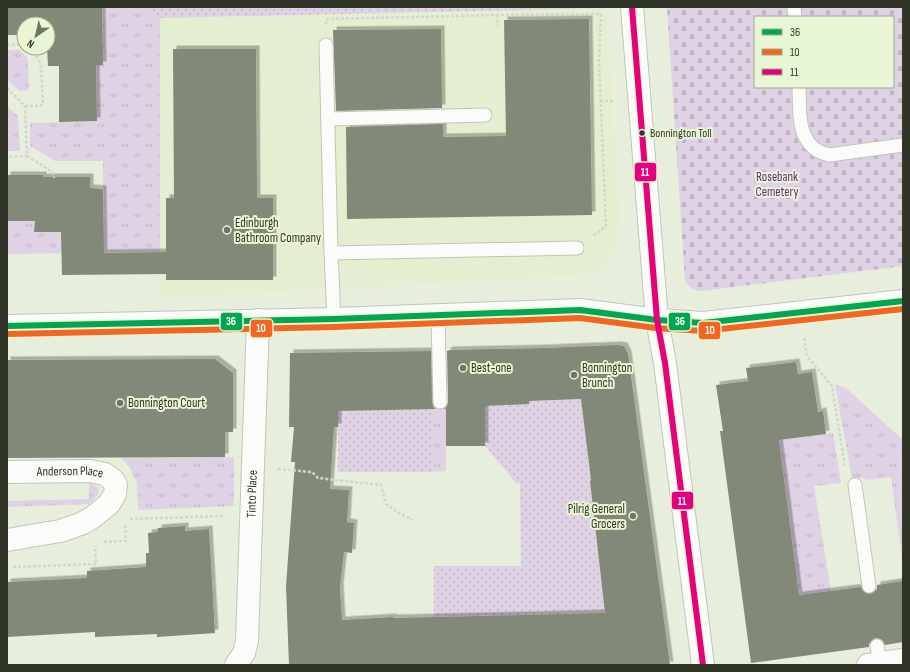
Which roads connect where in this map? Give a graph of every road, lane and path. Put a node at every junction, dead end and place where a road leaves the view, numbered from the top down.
1 (632, 7) edge
2 (497, 15) junction
3 (498, 26) dead end
4 (326, 46) joint
5 (36, 56) edge
6 (7, 88) edge
7 (799, 88) edge
8 (25, 106) junction
9 (485, 115) dead end
10 (328, 119) junction
11 (903, 145) edge
12 (27, 156) junction
13 (7, 157) edge
14 (54, 178) dead end
15 (577, 248) joint
16 (331, 253) junction
17 (903, 301) edge
18 (438, 316) junction
19 (334, 319) junction
20 (258, 320) junction
21 (657, 320) junction
22 (7, 326) edge
23 (807, 356) dead end
24 (440, 402) dead end
25 (253, 467) junction
26 (7, 472) edge
27 (855, 485) joint
28 (251, 516) junction
29 (413, 520) dead end
30 (7, 540) edge
31 (95, 542) dead end
32 (103, 542) dead end
33 (7, 567) edge
34 (869, 586) dead end
35 (875, 658) edge
36 (903, 660) edge
37 (236, 665) edge
38 (703, 665) edge

1 - 21 street
2 - 3 path
2 - 4 path
2 - 15 path
4 - 10 lane
5 - 8 path
6 - 8 path
7 - 11 lane
8 - 12 path
9 - 10 lane
10 - 16 lane
12 - 13 path
12 - 14 path
15 - 16 lane
16 - 19 lane
17 - 21 street
18 - 19 street
18 - 21 street
18 - 24 lane
19 - 20 street
20 - 22 street
20 - 25 street, Tinto Place
21 - 38 street
23 - 27 path
25 - 28 street, Tinto Place
25 - 29 path
26 - 30 street, Anderson Place
27 - 34 lane
28 - 32 path
28 - 37 street, Tinto Place
31 - 33 path
35 - 36 street

